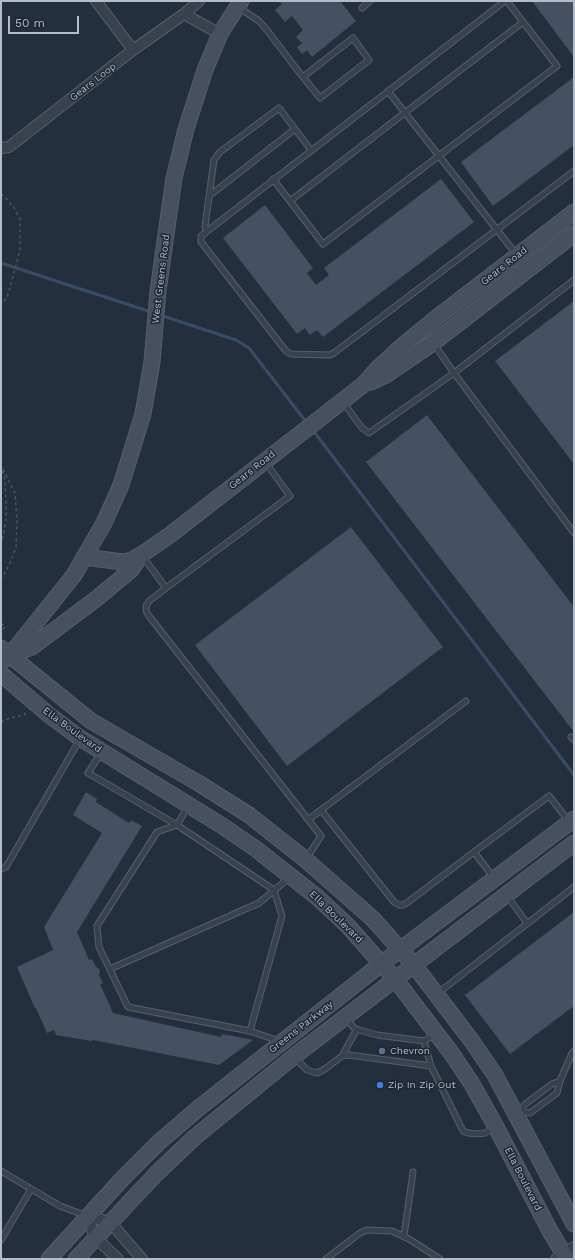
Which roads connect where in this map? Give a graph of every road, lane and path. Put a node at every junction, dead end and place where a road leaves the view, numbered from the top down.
1 (96, 1) edge
2 (199, 1) edge
3 (370, 1) edge
4 (506, 1) edge
5 (239, 4) edge
6 (362, 8) dead end
7 (184, 14) junction
8 (523, 22) junction
9 (220, 34) junction
10 (133, 50) junction
11 (303, 77) junction
12 (388, 91) junction
13 (404, 112) junction
14 (295, 129) junction
15 (1, 148) edge
16 (311, 150) junction
17 (439, 156) junction
18 (574, 171) edge
19 (274, 179) junction
20 (1, 194) edge
21 (209, 196) junction
22 (290, 201) junction
23 (574, 212) edge
24 (497, 230) junction
25 (206, 231) junction
26 (574, 234) edge
27 (517, 256) junction
28 (528, 270) junction
29 (574, 280) edge
30 (1, 303) edge
31 (433, 343) junction
32 (454, 373) junction
33 (363, 385) junction
34 (342, 401) junction
35 (264, 461) junction
36 (1, 465) edge
37 (3, 469) junction
38 (574, 533) edge
39 (1, 545) edge
40 (141, 555) junction
41 (84, 557) junction
42 (1, 580) edge
43 (166, 588) junction
44 (1, 623) edge
45 (1, 632) edge
46 (4, 655) edge
47 (1, 674) edge
48 (466, 701) dead end
49 (27, 710) dead end
50 (91, 721) junction
51 (1, 722) edge
52 (80, 738) junction
53 (102, 752) junction
54 (200, 784) junction
55 (189, 804) junction
56 (321, 810) junction
57 (308, 820) junction
58 (572, 821) edge
59 (177, 825) junction
60 (574, 843) edge
61 (474, 852) junction
62 (306, 860) junction
63 (1, 870) edge
64 (292, 876) junction
65 (495, 879) junction
66 (574, 887) edge
67 (274, 890) junction
68 (506, 895) junction
69 (527, 923) junction
70 (401, 949) junction
71 (381, 964) junction
72 (414, 966) junction
73 (110, 969) junction
74 (395, 979) junction
75 (437, 994) junction
76 (345, 1018) junction
77 (357, 1029) junction
78 (250, 1031) junction
79 (430, 1037) junction
80 (282, 1042) junction
81 (574, 1051) edge
82 (342, 1056) junction
83 (293, 1057) junction
84 (431, 1066) junction
85 (560, 1081) junction
86 (520, 1113) junction
87 (496, 1127) junction
88 (1, 1171) edge
89 (413, 1172) dead end
90 (31, 1189) junction
91 (87, 1216) junction
92 (110, 1222) junction
93 (574, 1224) edge
94 (404, 1236) junction
95 (95, 1237) junction
96 (1, 1240) edge
97 (565, 1255) edge
98 (49, 1259) edge
99 (76, 1259) edge
100 (118, 1259) edge
101 (142, 1259) edge
102 (326, 1259) edge
103 (440, 1259) edge

1 - 10 street
2 - 7 street, Gears Loop
3 - 6 lane
4 - 8 lane
4 - 12 lane
5 - 9 street, West Greens Road
5 - 11 lane
7 - 9 street
7 - 10 street, Gears Loop
8 - 13 lane
8 - 17 lane
9 - 41 street, West Greens Road
10 - 15 street, Gears Loop
11 - 11 lane
12 - 13 lane
12 - 16 lane
13 - 17 lane
13 - 22 lane
14 - 16 lane
14 - 21 lane
14 - 21 lane
16 - 19 lane
17 - 22 lane
17 - 24 lane
18 - 24 lane
19 - 22 lane
19 - 25 lane
20 - 30 path
21 - 25 lane
23 - 27 street, Gears Road
24 - 25 lane
24 - 27 lane
26 - 28 street, Gears Road
27 - 28 street
27 - 33 street, Gears Road
28 - 31 street, Gears Road
29 - 32 lane
31 - 32 lane
31 - 33 street, Gears Road
32 - 34 lane
32 - 38 lane
33 - 34 street, Gears Road
34 - 35 street, Gears Road
35 - 40 street, Gears Road
35 - 43 lane
36 - 37 path
37 - 39 path
37 - 42 path
40 - 41 street, Gears Road
40 - 43 lane
40 - 46 street, Gears Road
41 - 46 street
43 - 57 lane
44 - 45 path
46 - 50 street, Ella Boulevard
47 - 52 street, Ella Boulevard
48 - 56 lane
49 - 51 path
50 - 52 street
50 - 54 street, Ella Boulevard
52 - 53 street, Ella Boulevard
52 - 63 lane
53 - 55 street, Ella Boulevard
53 - 59 lane
54 - 55 street
54 - 62 street, Ella Boulevard
55 - 59 lane
55 - 64 street, Ella Boulevard
56 - 57 lane
56 - 61 lane
57 - 62 lane
58 - 61 lane
58 - 65 street, Greens Parkway
59 - 67 lane
59 - 73 lane
60 - 68 street, Greens Parkway
61 - 65 lane
62 - 64 street
62 - 70 street, Ella Boulevard
64 - 67 lane
64 - 71 street, Ella Boulevard
65 - 68 street
65 - 70 street, Greens Parkway
66 - 69 lane
67 - 73 lane
67 - 78 lane
68 - 69 lane
68 - 72 street, Greens Parkway
69 - 75 lane
70 - 71 street, Greens Parkway
70 - 72 street, Ella Boulevard
71 - 74 street, Ella Boulevard
71 - 80 street, Greens Parkway
72 - 74 street, Greens Parkway
72 - 75 street, Ella Boulevard
73 - 78 lane
74 - 76 street, Greens Parkway
74 - 79 street, Ella Boulevard
75 - 86 street, Ella Boulevard
76 - 77 lane
76 - 83 street, Greens Parkway
77 - 79 lane
77 - 82 lane
78 - 80 lane
79 - 84 lane
79 - 87 street, Ella Boulevard
80 - 83 street
80 - 91 street, Greens Parkway
81 - 85 lane
82 - 83 lane
82 - 84 lane
83 - 92 street, Greens Parkway
84 - 87 lane
85 - 86 lane
85 - 86 lane
86 - 87 street
86 - 93 street, Ella Boulevard
87 - 97 street, Ella Boulevard
88 - 90 lane
89 - 94 lane
90 - 91 lane
90 - 96 lane
91 - 92 street
91 - 95 street
91 - 98 street, Greens Parkway
92 - 95 street, Greens Parkway
92 - 101 street
94 - 102 lane
94 - 103 lane
95 - 99 street, Greens Parkway
95 - 100 street

